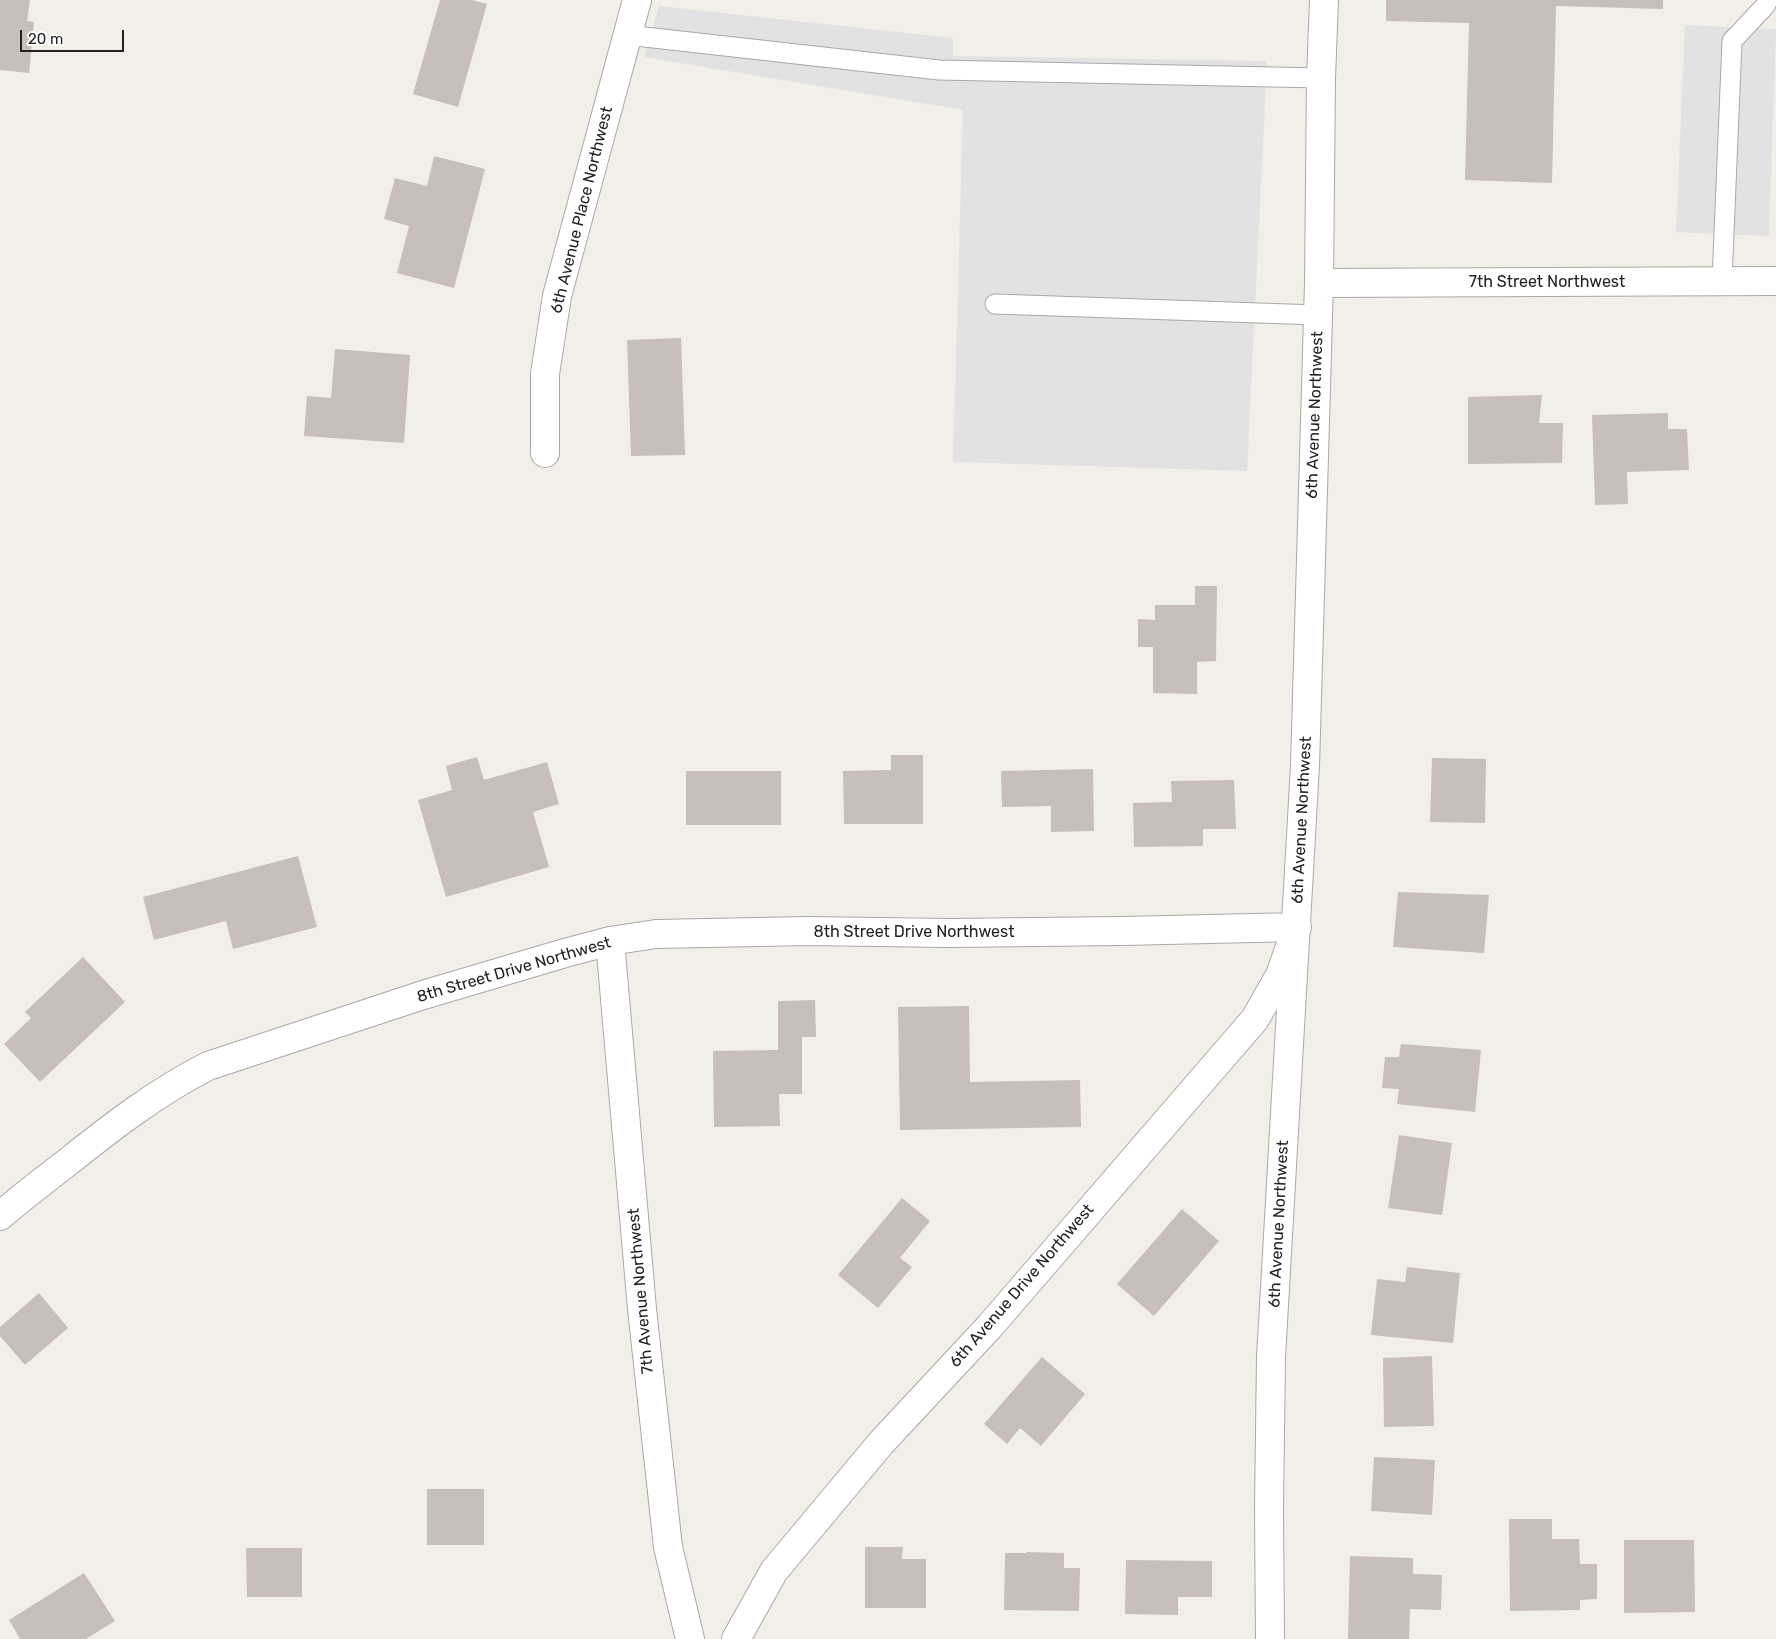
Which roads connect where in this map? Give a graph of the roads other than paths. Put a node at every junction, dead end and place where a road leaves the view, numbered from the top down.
1 (637, 0) edge
2 (1324, 0) edge
3 (1768, 0) edge
4 (628, 35) junction
5 (1320, 78) junction
6 (1776, 281) edge
7 (1722, 282) junction
8 (1319, 283) junction
9 (995, 304) dead end
10 (1318, 315) junction
11 (545, 453) dead end
12 (1297, 927) junction
13 (610, 941) junction
14 (0, 1216) edge
15 (690, 1639) edge
16 (736, 1639) edge
17 (1270, 1639) edge

1 - 4 street, 6th Avenue Place Northwest
2 - 5 street, 6th Avenue Northwest
3 - 7 lane
4 - 5 lane
4 - 11 street, 6th Avenue Place Northwest
5 - 8 street, 6th Avenue Northwest
6 - 7 street, 7th Street Northwest
7 - 8 street, 7th Street Northwest
8 - 10 street, 6th Avenue Northwest
9 - 10 lane
10 - 12 street, 6th Avenue Northwest
12 - 13 street, 8th Street Drive Northwest
12 - 16 street, 6th Avenue Drive Northwest
12 - 17 street, 6th Avenue Northwest
13 - 14 street, 8th Street Drive Northwest
13 - 15 street, 7th Avenue Northwest

